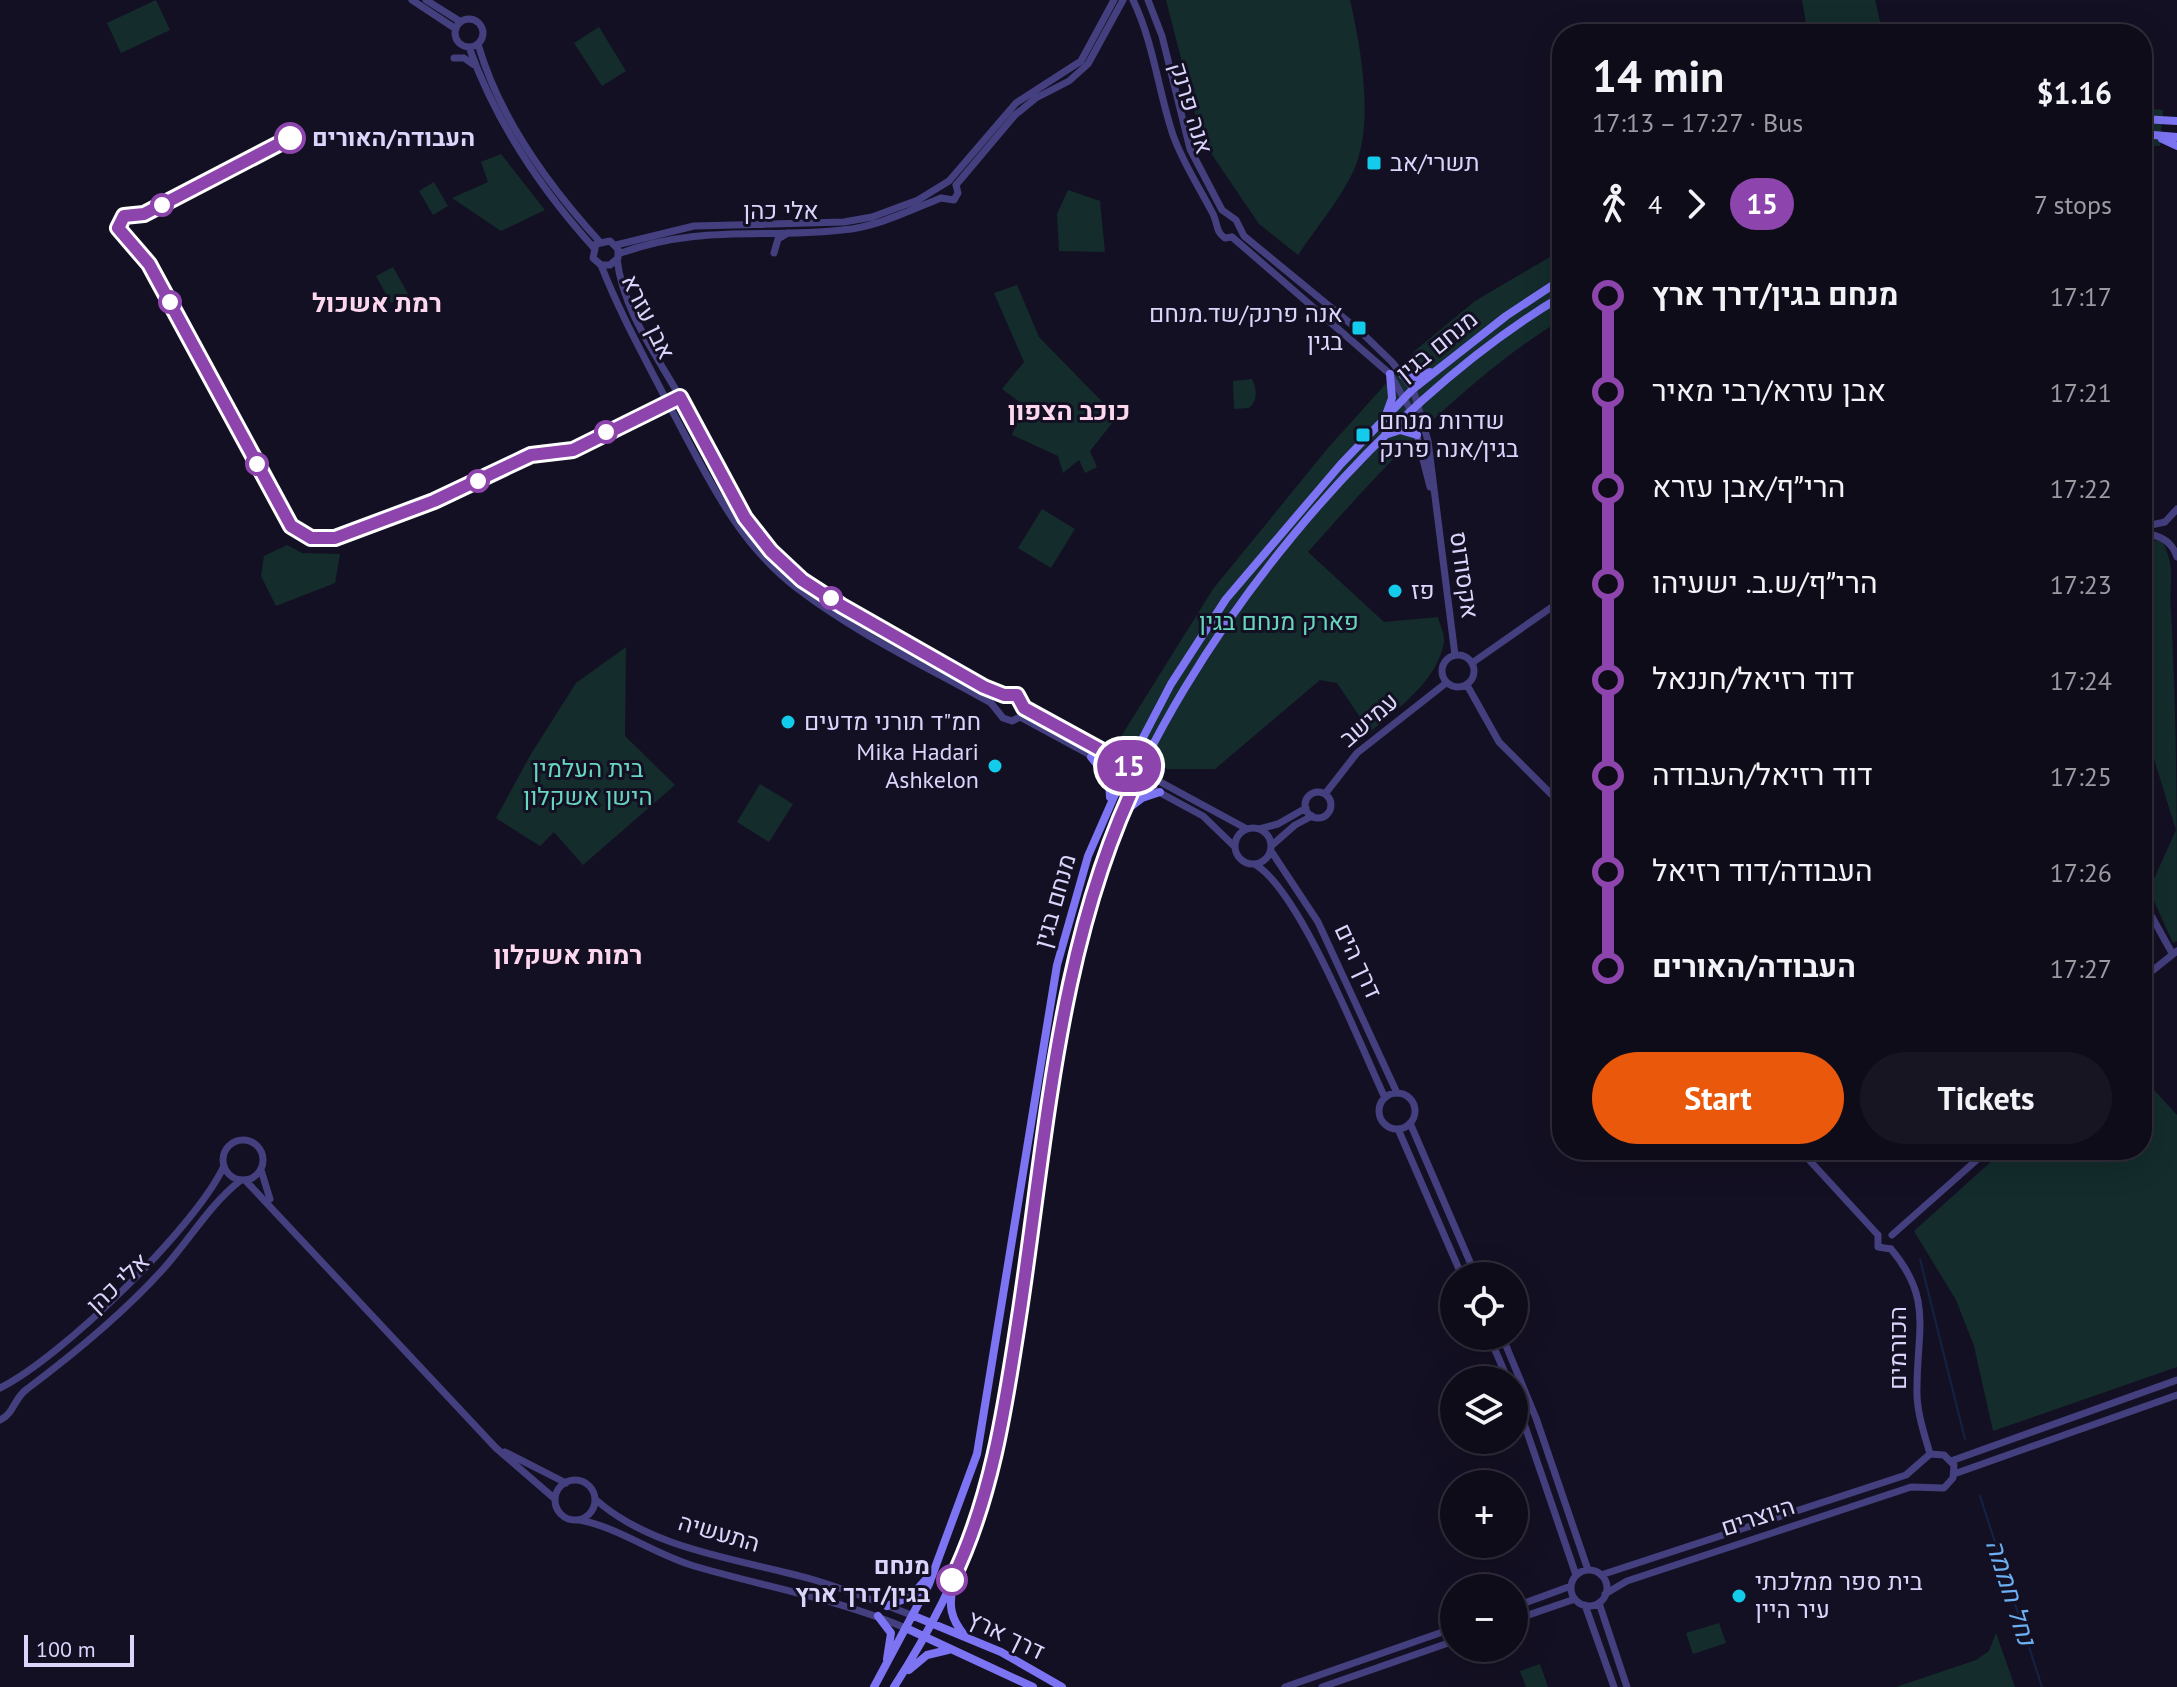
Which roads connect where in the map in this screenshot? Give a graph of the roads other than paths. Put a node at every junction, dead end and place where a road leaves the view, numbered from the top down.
1 (412, 0) edge
2 (426, 0) edge
3 (1114, 0) edge
4 (1123, 0) edge
5 (1133, 0) edge
6 (1148, 0) edge
7 (458, 25) junction
8 (478, 44) junction
9 (469, 47) junction
10 (454, 58) dead end
11 (478, 70) junction
12 (2177, 115) edge
13 (2154, 120) joint
14 (2177, 121) edge
15 (2152, 135) edge
16 (2152, 137) edge
17 (2177, 137) edge
18 (2177, 146) edge
19 (953, 183) junction
20 (939, 194) junction
21 (1228, 216) junction
22 (1217, 224) junction
23 (1238, 229) junction
24 (790, 232) junction
25 (1232, 237) junction
26 (596, 244) junction
27 (617, 253) junction
28 (774, 253) dead end
29 (601, 265) junction
30 (1552, 286) edge
31 (1552, 303) edge
32 (1438, 369) junction
33 (1390, 374) junction
34 (1403, 375) junction
35 (1413, 389) junction
36 (1405, 396) junction
37 (1418, 403) junction
38 (1410, 409) junction
39 (1386, 415) junction
40 (1384, 435) junction
41 (1417, 435) junction
42 (1434, 500) junction
43 (2177, 509) edge
44 (2152, 527) edge
45 (2152, 533) edge
46 (2177, 557) edge
47 (1552, 607) edge
48 (1455, 655) junction
49 (1472, 663) junction
50 (1446, 683) junction
51 (1467, 685) junction
52 (1004, 695) junction
53 (997, 708) junction
54 (1024, 708) junction
55 (1020, 717) junction
56 (1141, 740) junction
57 (1105, 753) junction
58 (1091, 757) junction
59 (1126, 770) junction
60 (1139, 776) junction
61 (1160, 792) junction
62 (1325, 794) junction
63 (1552, 795) edge
64 (1108, 807) junction
65 (1306, 808) junction
66 (1312, 816) junction
67 (1120, 818) junction
68 (1247, 829) junction
69 (1259, 829) junction
70 (1235, 847) junction
71 (1271, 849) junction
72 (1256, 865) junction
73 (2152, 915) edge
74 (2175, 952) edge
75 (2152, 971) edge
76 (1397, 1093) junction
77 (1385, 1098) junction
78 (1410, 1123) junction
79 (1398, 1129) junction
80 (1809, 1160) edge
81 (1977, 1160) edge
82 (224, 1166) junction
83 (261, 1169) junction
84 (243, 1180) junction
85 (278, 1211) junction
86 (1878, 1235) junction
87 (1892, 1235) junction
88 (1891, 1249) junction
89 (1456, 1262) edge
90 (1470, 1262) edge
91 (1508, 1350) edge
92 (2177, 1380) edge
93 (0, 1388) edge
94 (2177, 1395) edge
95 (13, 1404) junction
96 (0, 1420) edge
97 (1528, 1435) edge
98 (496, 1448) junction
99 (1930, 1454) junction
100 (1951, 1461) junction
101 (1919, 1466) junction
102 (1954, 1474) junction
103 (566, 1483) junction
104 (1926, 1486) junction
105 (555, 1499) junction
106 (595, 1499) junction
107 (579, 1520) junction
108 (941, 1558) junction
109 (959, 1564) junction
110 (1588, 1570) junction
111 (1576, 1575) junction
112 (1601, 1575) junction
113 (1571, 1586) junction
114 (1605, 1594) junction
115 (1575, 1599) junction
116 (1528, 1602) edge
117 (1599, 1603) junction
118 (1585, 1605) junction
119 (887, 1606) junction
120 (1528, 1615) edge
121 (878, 1616) junction
122 (914, 1616) junction
123 (931, 1622) junction
124 (908, 1629) junction
125 (1440, 1633) edge
126 (966, 1636) junction
127 (924, 1637) junction
128 (1440, 1646) edge
129 (955, 1651) junction
130 (880, 1678) junction
131 (897, 1683) edge
132 (874, 1687) edge
133 (1033, 1687) edge
134 (1062, 1687) edge
135 (1285, 1687) edge
136 (1322, 1687) edge
137 (1614, 1687) edge
138 (1627, 1687) edge

1 - 7 street
2 - 7 street
3 - 19 street
4 - 19 street
5 - 22 street, אנה פרנק
6 - 21 street, אנה פרנק
7 - 8 street
7 - 9 street
8 - 9 street
8 - 26 street
9 - 11 street
10 - 11 street
11 - 26 street
12 - 13 main road
13 - 14 main road
15 - 17 main road
16 - 18 main road
19 - 20 street
19 - 20 street
20 - 24 street, אלי כהן
20 - 27 street, אלי כהן
21 - 22 street
21 - 23 street
22 - 25 street
23 - 25 street
23 - 34 street
24 - 27 street, אלי כהן
24 - 28 street
25 - 33 street
26 - 27 street
26 - 29 street
27 - 29 street
27 - 52 street, אבן עזרא
29 - 53 street, אבן עזרא
30 - 32 main road, מנחם בגין
31 - 37 main road, מנחם בגין
32 - 34 main road
32 - 35 main road, מנחם בגין
33 - 36 street
33 - 39 main road
34 - 35 street
35 - 36 main road, מנחם בגין
35 - 37 street, אקסודוס
36 - 38 street, אקסודוס
36 - 39 main road, מנחם בגין
37 - 38 main road, מנחם בגין
37 - 42 street, אקסודוס
38 - 40 main road, מנחם בגין
38 - 41 street, אקסודוס
39 - 56 main road, מנחם בגין
40 - 41 main road
40 - 60 main road, מנחם בגין
41 - 42 street, אקסודוס
42 - 48 street, אקסודוס
43 - 44 street
45 - 46 street
47 - 49 street
48 - 49 street
48 - 50 street
49 - 51 street
50 - 51 street
50 - 62 street, עמישב
51 - 63 street
52 - 53 street
52 - 54 street
53 - 55 street
54 - 55 street
54 - 57 street
55 - 58 street
56 - 57 main road
56 - 59 main road, מנחם בגין
57 - 59 street
58 - 59 street
58 - 64 main road
59 - 60 street
59 - 64 main road, מנחם בגין
60 - 61 street
60 - 67 main road, מנחם בגין
60 - 68 street
61 - 67 main road
61 - 70 street
62 - 65 street
62 - 66 street
64 - 108 main road, מנחם בגין
65 - 66 street
65 - 69 street
66 - 71 street
67 - 109 main road, מנחם בגין
68 - 69 street
68 - 70 street
69 - 71 street
70 - 72 street
71 - 72 street
71 - 76 street, דרך הים
72 - 77 street, דרך הים
73 - 74 street
74 - 75 street
76 - 77 street
76 - 78 street
77 - 79 street
78 - 79 street
78 - 90 street
79 - 89 street
80 - 86 street
81 - 87 street
82 - 83 street
82 - 84 street
82 - 93 street, אלי כהן
83 - 84 street
83 - 85 street
84 - 85 street
84 - 95 street, אלי כהן
85 - 98 street
86 - 87 street
86 - 88 street, הכורמים
87 - 88 street
88 - 99 street, הכורמים
91 - 110 street
92 - 100 street
93 - 95 street
94 - 102 street
95 - 96 street, אלי כהן
97 - 111 street
98 - 103 street
98 - 105 street
99 - 100 street
99 - 101 street
100 - 102 street
101 - 104 street
101 - 112 street, היוצרים
102 - 104 street
103 - 105 street
103 - 106 street
104 - 114 street, היוצרים
105 - 107 street
106 - 107 street
106 - 119 street, התעשיה
107 - 121 street, התעשיה
108 - 119 main road
108 - 122 main road, מנחם בגין
109 - 123 main road, מנחם בגין
109 - 126 main road
110 - 111 street
110 - 112 street
111 - 113 street
112 - 114 street
113 - 115 street
113 - 116 street
114 - 117 street
115 - 118 street
115 - 120 street
117 - 118 street
117 - 138 street
118 - 137 street
119 - 122 street, התעשיה
121 - 124 street, התעשיה
121 - 130 main road
122 - 123 main road, התעשיה
122 - 124 main road, מנחם בגין
123 - 126 main road, דרך ארץ
123 - 127 main road, מנחם בגין
124 - 127 main road, דרך ארץ
124 - 130 main road, מנחם בגין
125 - 135 street
126 - 134 main road, דרך ארץ
127 - 129 main road, דרך ארץ
127 - 131 main road, מנחם בגין
128 - 136 street
129 - 131 main road
129 - 133 main road, דרך ארץ
130 - 132 main road, מנחם בגין

